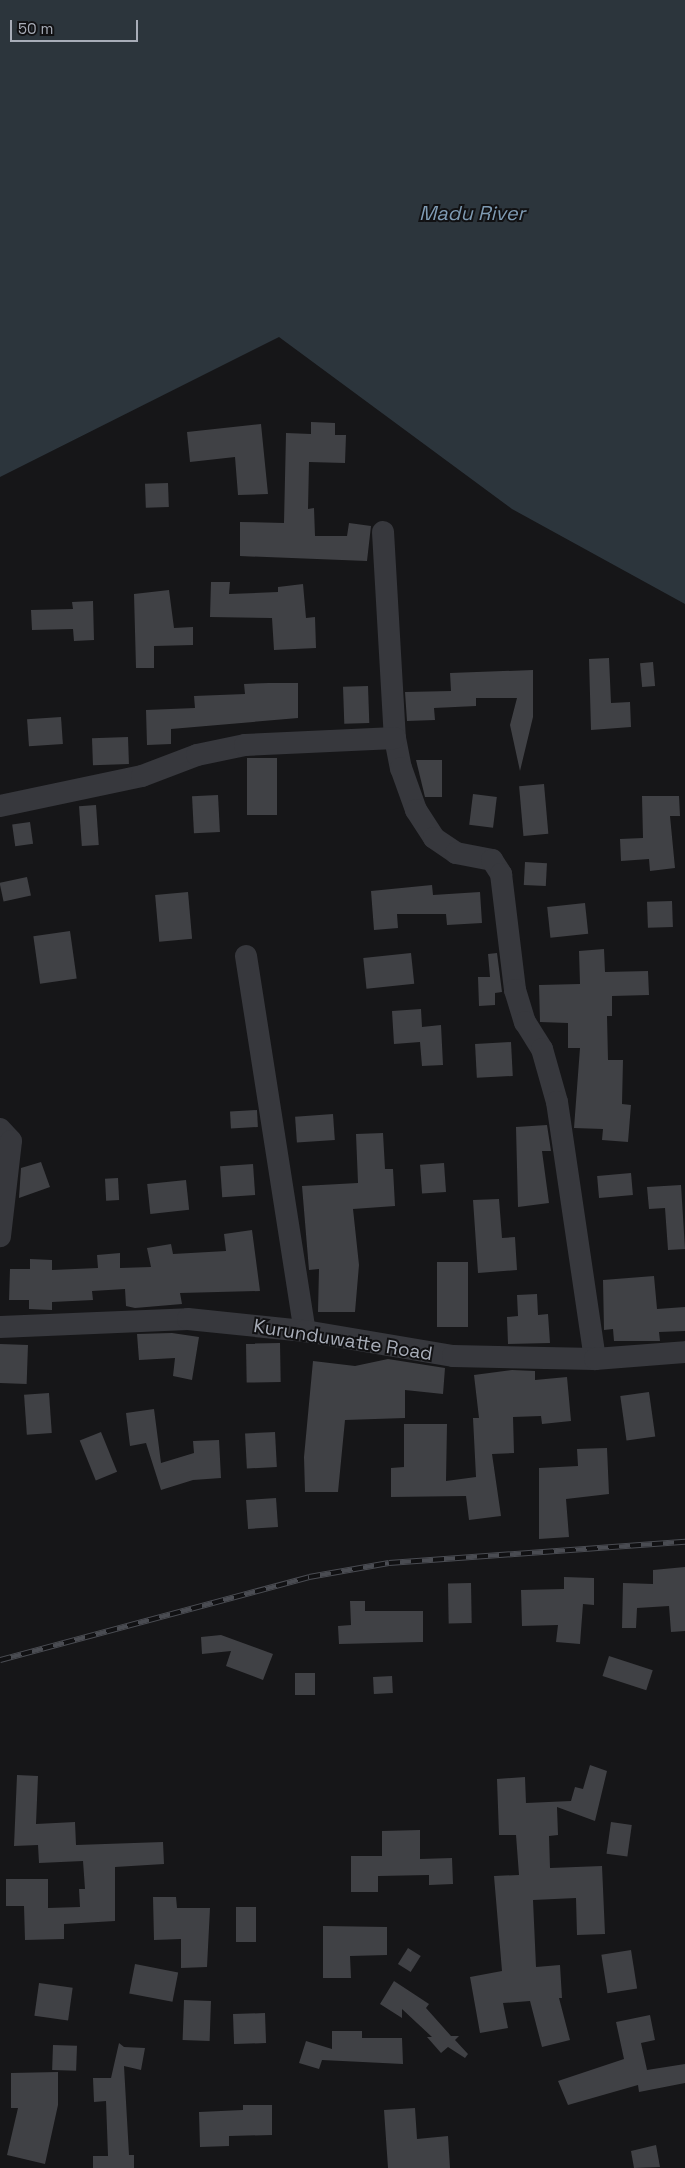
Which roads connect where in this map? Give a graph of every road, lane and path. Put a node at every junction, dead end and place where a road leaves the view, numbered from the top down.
1 (383, 532) dead end
2 (395, 738) junction
3 (0, 806) edge
4 (246, 956) dead end
5 (0, 1129) edge
6 (0, 1236) edge
7 (0, 1327) edge
8 (305, 1332) junction
9 (685, 1352) edge
10 (596, 1359) junction

1 - 2 street
2 - 3 street
2 - 10 street
4 - 8 street
5 - 6 street
7 - 8 street, Kurunduwatte Road
8 - 10 street, Kurunduwatte Road
9 - 10 street, Kurunduwatte Road

